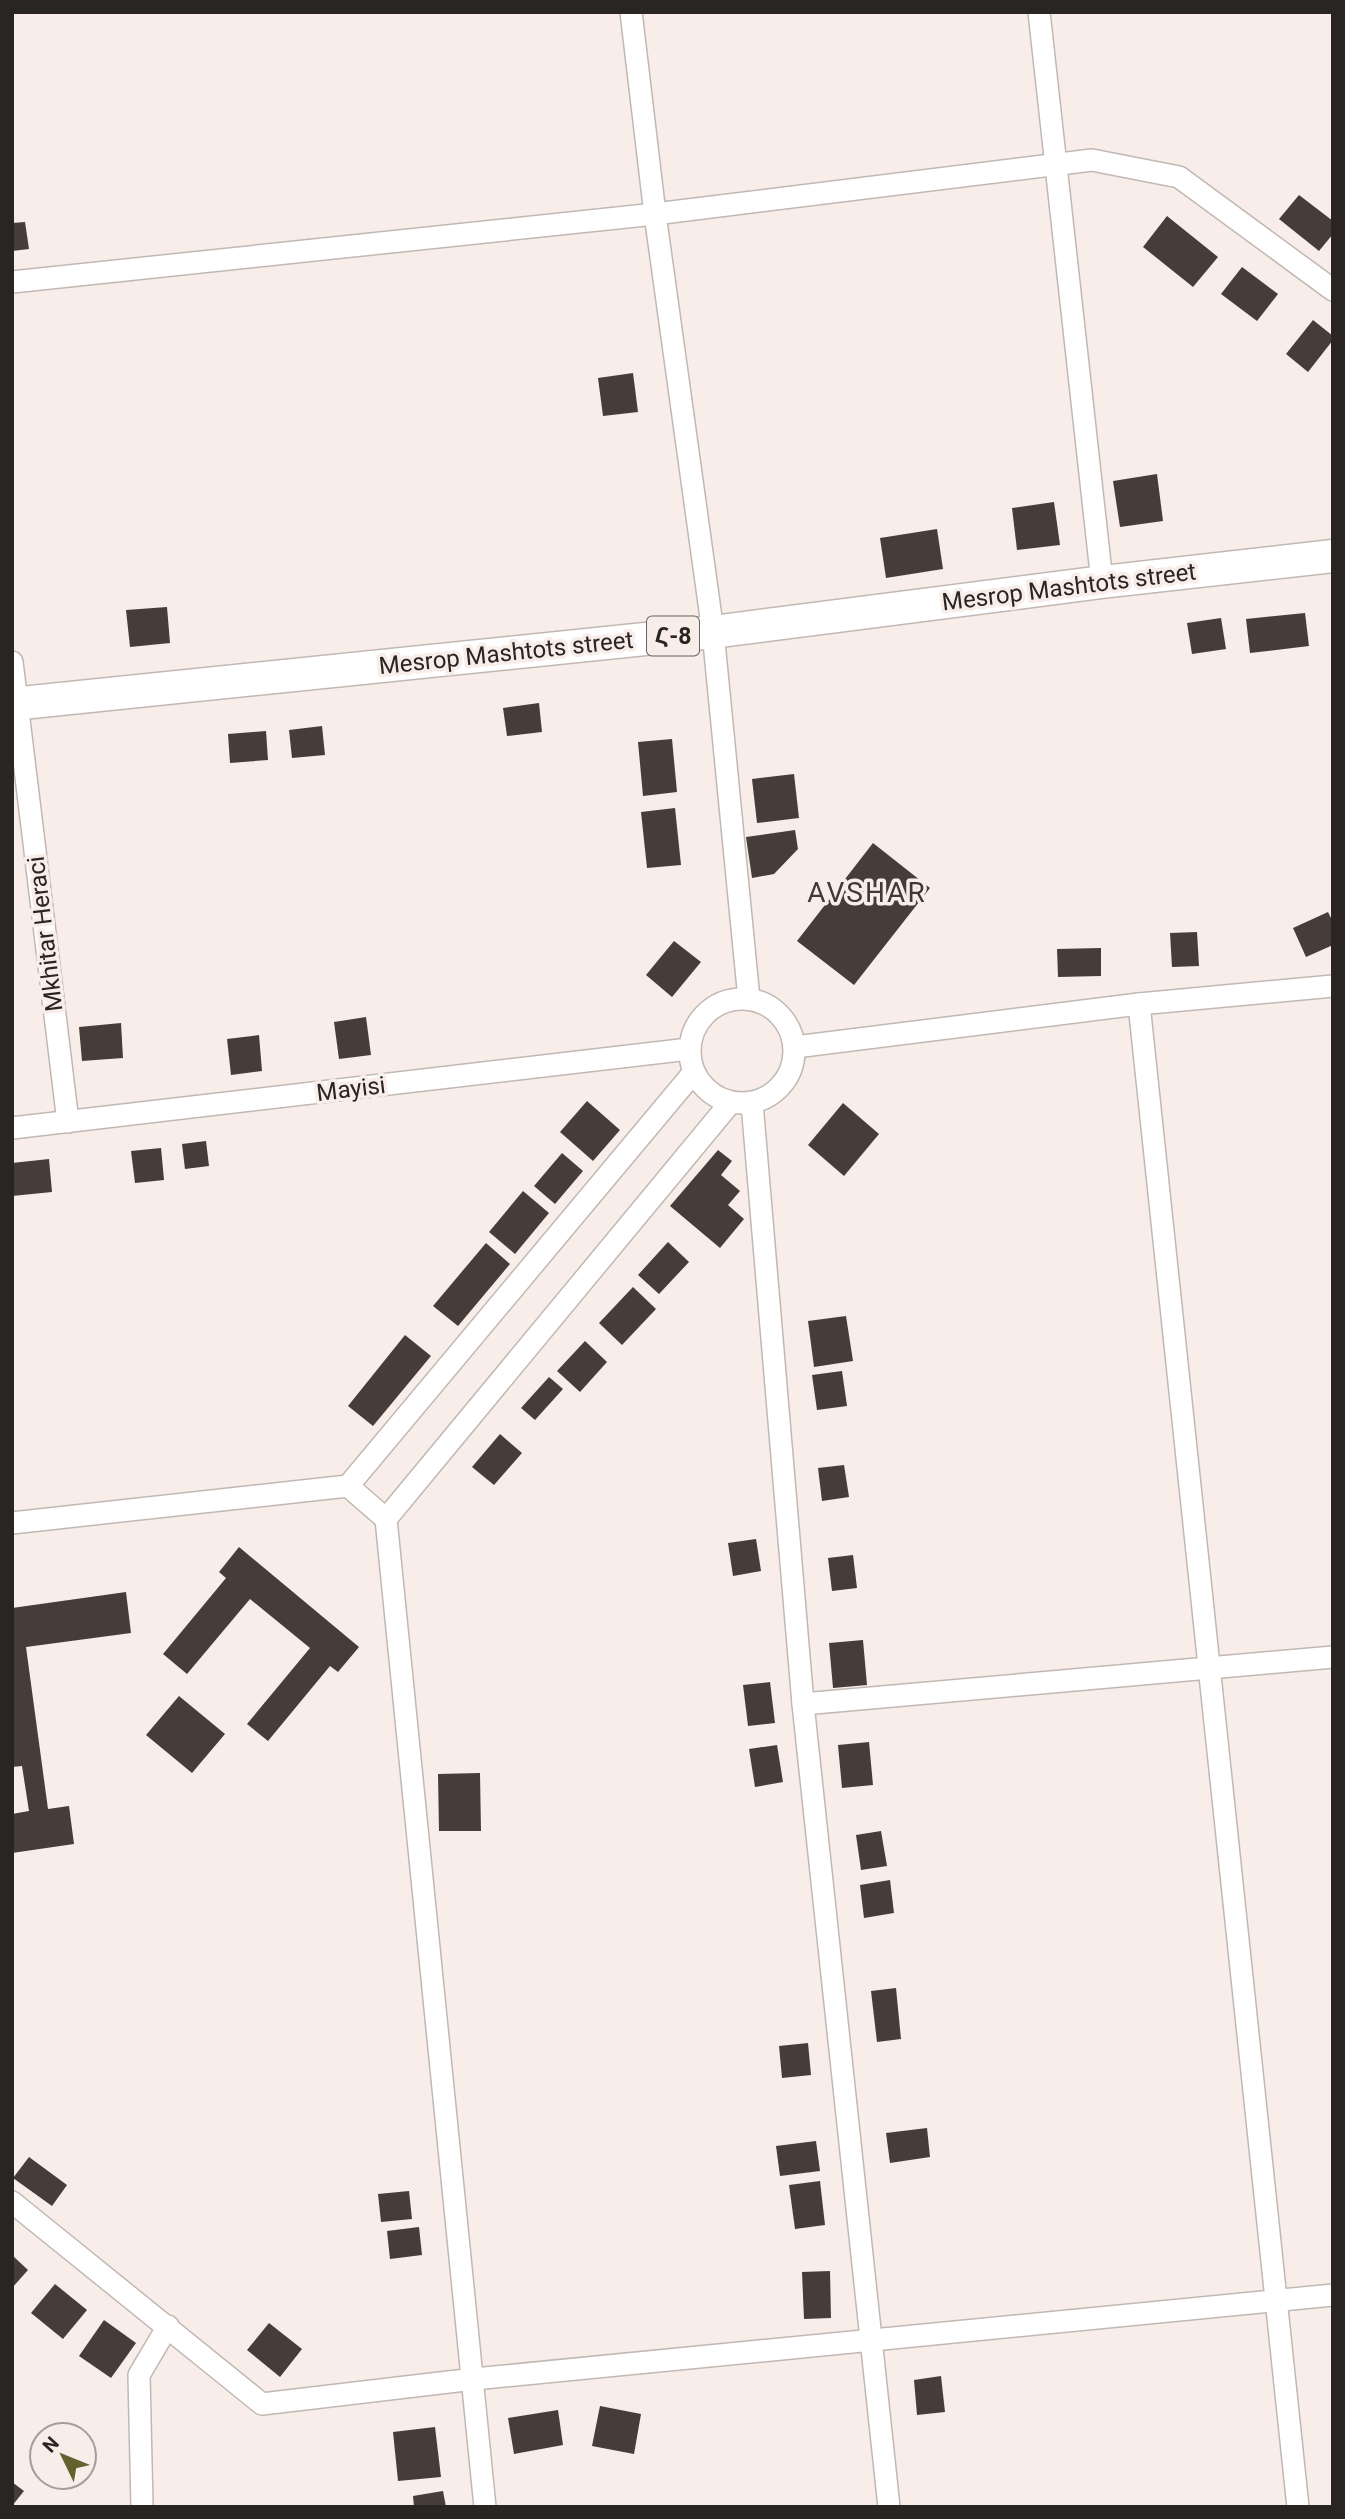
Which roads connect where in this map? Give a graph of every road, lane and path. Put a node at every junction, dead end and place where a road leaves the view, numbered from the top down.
1 (631, 12) edge
2 (1039, 12) edge
3 (1054, 165) junction
4 (655, 214) junction
5 (12, 282) edge
6 (1333, 290) edge
7 (1333, 556) edge
8 (1102, 582) junction
9 (713, 632) junction
10 (12, 662) edge
11 (15, 704) edge
12 (1333, 986) edge
13 (750, 999) junction
14 (1139, 1004) junction
15 (795, 1047) junction
16 (689, 1049) junction
17 (694, 1072) junction
18 (742, 1102) junction
19 (68, 1122) junction
20 (12, 1128) edge
21 (348, 1486) junction
22 (386, 1519) junction
23 (12, 1523) edge
24 (1333, 1657) edge
25 (1208, 1667) junction
26 (803, 1704) junction
27 (12, 2202) edge
28 (1333, 2295) edge
29 (1277, 2302) junction
30 (169, 2326) junction
31 (873, 2342) junction
32 (474, 2379) junction
33 (142, 2507) edge
34 (485, 2507) edge
35 (889, 2507) edge
36 (1298, 2507) edge

1 - 4 street
2 - 3 street
3 - 4 street
3 - 6 street
3 - 8 street
4 - 5 street
4 - 9 street
7 - 8 main road, Mesrop Mashtots street / Հ-8
8 - 9 main road, Mesrop Mashtots street / Հ-8
9 - 11 main road, Mesrop Mashtots street / Հ-8
9 - 13 street
10 - 11 street, Mkhitar Heraci
11 - 19 street, Mkhitar Heraci
12 - 14 street
13 - 15 street
13 - 16 street
14 - 15 street
14 - 25 street
15 - 18 street
16 - 17 street
16 - 19 street, Mayisi
17 - 18 street
17 - 21 street
18 - 22 street
18 - 26 street
19 - 20 street, Mayisi
21 - 22 street
21 - 23 street
22 - 32 street
24 - 25 street
25 - 26 street
25 - 29 street
26 - 31 street
27 - 30 street
28 - 29 street
29 - 31 street
29 - 36 street
30 - 32 street
30 - 33 street
31 - 32 street
31 - 35 street
32 - 34 street

